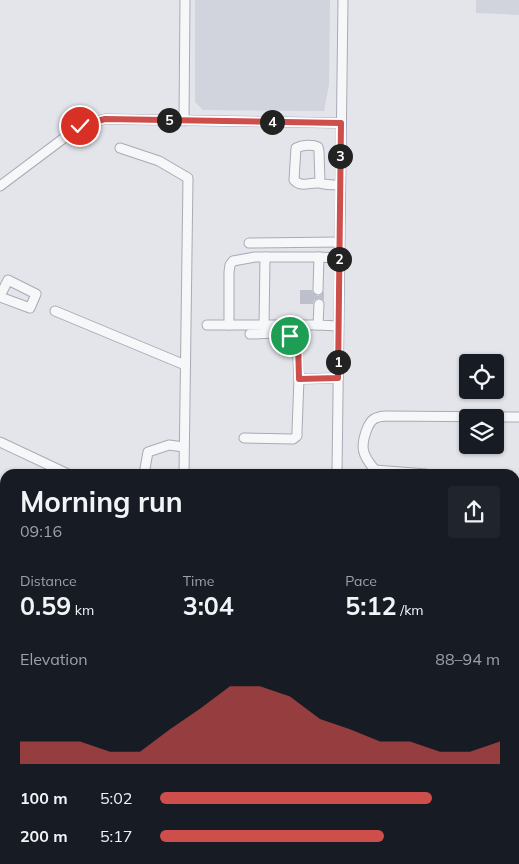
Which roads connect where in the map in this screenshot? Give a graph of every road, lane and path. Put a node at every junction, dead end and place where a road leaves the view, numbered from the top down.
1 (185, 0) edge
2 (343, 0) edge
3 (184, 121) junction
4 (341, 123) junction
5 (120, 148) dead end
6 (320, 183) junction
7 (340, 185) junction
8 (0, 186) edge
9 (339, 242) junction
10 (249, 243) dead end
11 (265, 257) junction
12 (319, 257) junction
13 (339, 258) junction
14 (318, 290) dead end
15 (319, 304) dead end
16 (55, 310) dead end
17 (230, 325) junction
18 (318, 325) junction
19 (207, 326) dead end
20 (264, 326) junction
21 (338, 326) junction
22 (250, 334) dead end
23 (185, 365) junction
24 (338, 378) junction
25 (299, 379) junction
26 (519, 417) edge
27 (244, 438) dead end
28 (0, 442) edge
29 (184, 447) junction
30 (57, 469) edge
31 (145, 469) edge
32 (184, 469) edge
33 (336, 469) edge
34 (374, 469) edge

1 - 3 street
2 - 4 street
3 - 4 street
3 - 8 street
4 - 7 street
5 - 23 street
6 - 6 street
6 - 7 street
7 - 9 street
9 - 10 street
9 - 13 street
11 - 12 street
11 - 17 street
11 - 20 street
12 - 13 street
12 - 14 street
13 - 21 street
15 - 18 street
16 - 23 street
17 - 19 street
17 - 20 street
18 - 20 street
18 - 21 street
21 - 24 street
22 - 25 street
23 - 29 street
24 - 25 street
24 - 33 street
25 - 27 street
26 - 34 street
28 - 30 street
29 - 31 street
29 - 32 street

